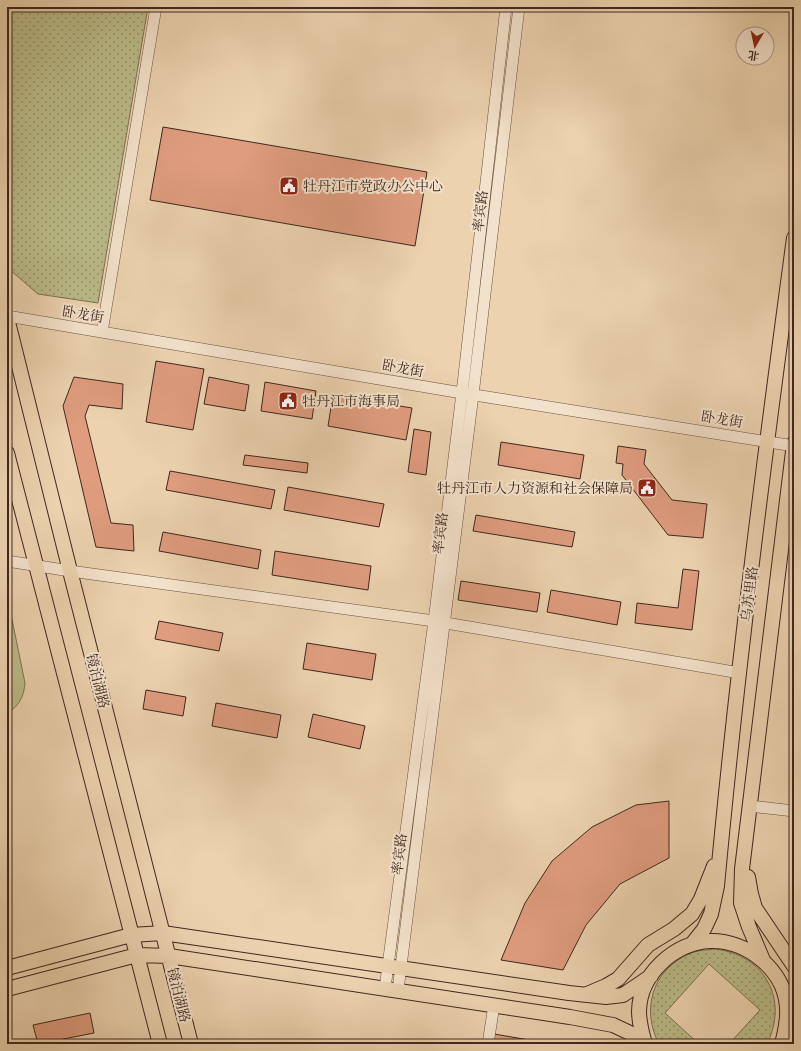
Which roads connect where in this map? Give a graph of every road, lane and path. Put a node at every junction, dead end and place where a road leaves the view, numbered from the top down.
1 (156, 7) edge
2 (506, 7) edge
3 (519, 7) edge
4 (794, 238) edge
5 (7, 317) edge
6 (102, 332) junction
7 (467, 394) junction
8 (767, 442) junction
9 (794, 443) edge
10 (794, 446) edge
11 (7, 454) edge
12 (7, 561) edge
13 (36, 566) junction
14 (70, 571) junction
15 (438, 622) junction
16 (740, 673) junction
17 (750, 806) junction
18 (794, 811) edge
19 (721, 848) junction
20 (744, 854) junction
21 (163, 934) junction
22 (132, 935) junction
23 (692, 944) junction
24 (137, 955) junction
25 (169, 956) junction
26 (763, 960) junction
27 (794, 966) edge
28 (7, 968) edge
29 (394, 968) junction
30 (651, 976) junction
31 (7, 989) edge
32 (391, 989) junction
33 (584, 995) junction
34 (494, 1005) junction
35 (787, 1024) junction
36 (160, 1044) edge
37 (191, 1044) edge
38 (488, 1044) edge
39 (644, 1044) edge
40 (782, 1044) edge
41 (789, 1044) edge

1 - 6 street
2 - 7 street, 率宾路
3 - 7 street, 率宾路
4 - 8 main road, 乌苏里路
5 - 6 street, 卧龙街
5 - 14 main road, 镜泊湖路
6 - 7 street, 卧龙街
7 - 8 street, 卧龙街
7 - 15 street, 率宾路
8 - 10 street, 卧龙街
8 - 16 main road, 乌苏里路
9 - 10 main road, 乌苏里路
10 - 17 main road, 乌苏里路
11 - 13 main road
12 - 13 street
13 - 14 street
13 - 22 main road
14 - 15 street
14 - 21 main road, 镜泊湖路
15 - 16 street
15 - 29 street, 率宾路
16 - 19 main road, 乌苏里路
17 - 18 street
17 - 20 main road, 乌苏里路
19 - 23 main road, 乌苏里路
19 - 33 main road
20 - 26 main road, 乌苏里路
20 - 27 main road
21 - 22 main road
21 - 25 main road, 镜泊湖路
21 - 29 main road
22 - 24 main road
22 - 28 main road
23 - 26 main road
23 - 30 main road
24 - 25 main road
24 - 31 main road
24 - 36 main road
25 - 32 main road
25 - 37 main road, 镜泊湖路
26 - 35 main road
29 - 32 street, 率宾路
29 - 33 main road
30 - 33 main road
30 - 39 main road
32 - 34 main road
34 - 38 street
34 - 39 main road
35 - 40 main road
35 - 41 main road

